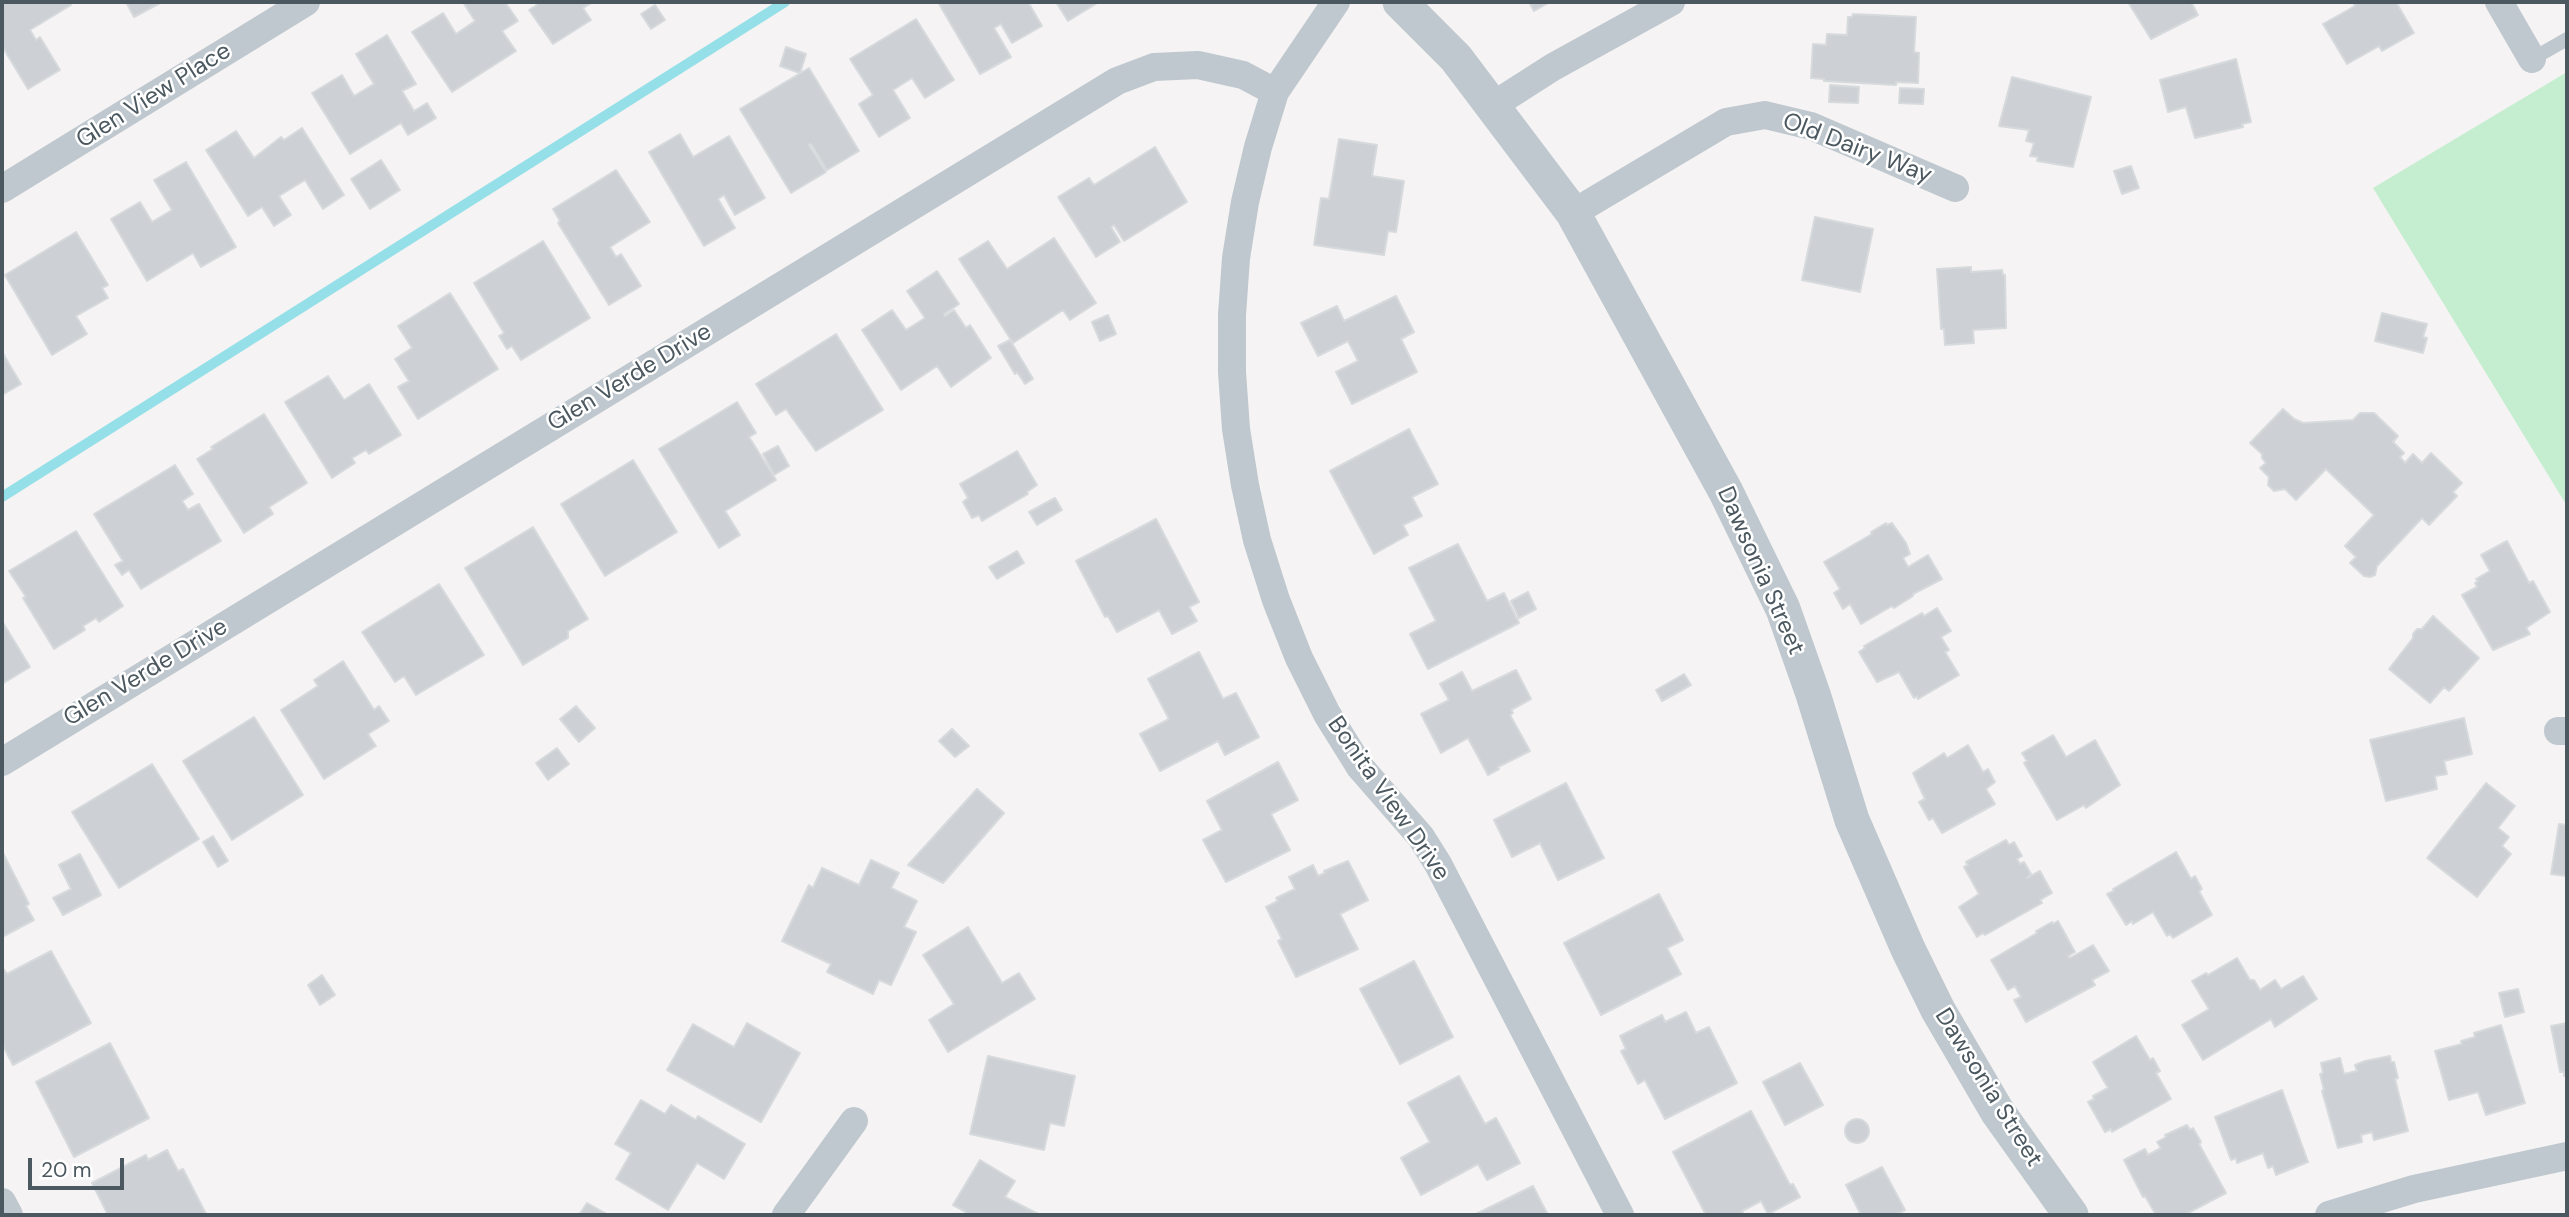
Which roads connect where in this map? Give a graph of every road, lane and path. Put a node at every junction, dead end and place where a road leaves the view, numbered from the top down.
1 (306, 2) edge
2 (1336, 2) edge
3 (1400, 2) edge
4 (1671, 2) edge
5 (2499, 2) edge
6 (2567, 39) edge
7 (2532, 58) joint
8 (1275, 92) junction
9 (1492, 106) junction
10 (1955, 188) dead end
11 (2, 189) edge
12 (1573, 213) junction
13 (2, 762) edge
14 (854, 1121) dead end
15 (2567, 1156) edge
16 (2, 1202) edge
17 (9, 1215) edge
18 (786, 1215) edge
19 (1620, 1215) edge
20 (2071, 1215) edge
21 (2329, 1215) edge

1 - 11 street, Glen View Place
2 - 8 street, Bonita View Drive
3 - 9 street, Dawsonia Street
4 - 9 street
5 - 7 street
6 - 7 lane
8 - 13 street, Glen Verde Drive
8 - 19 street, Bonita View Drive
9 - 12 street, Dawsonia Street
10 - 12 street, Old Dairy Way
12 - 20 street, Dawsonia Street
14 - 18 street
15 - 21 street
16 - 17 street

